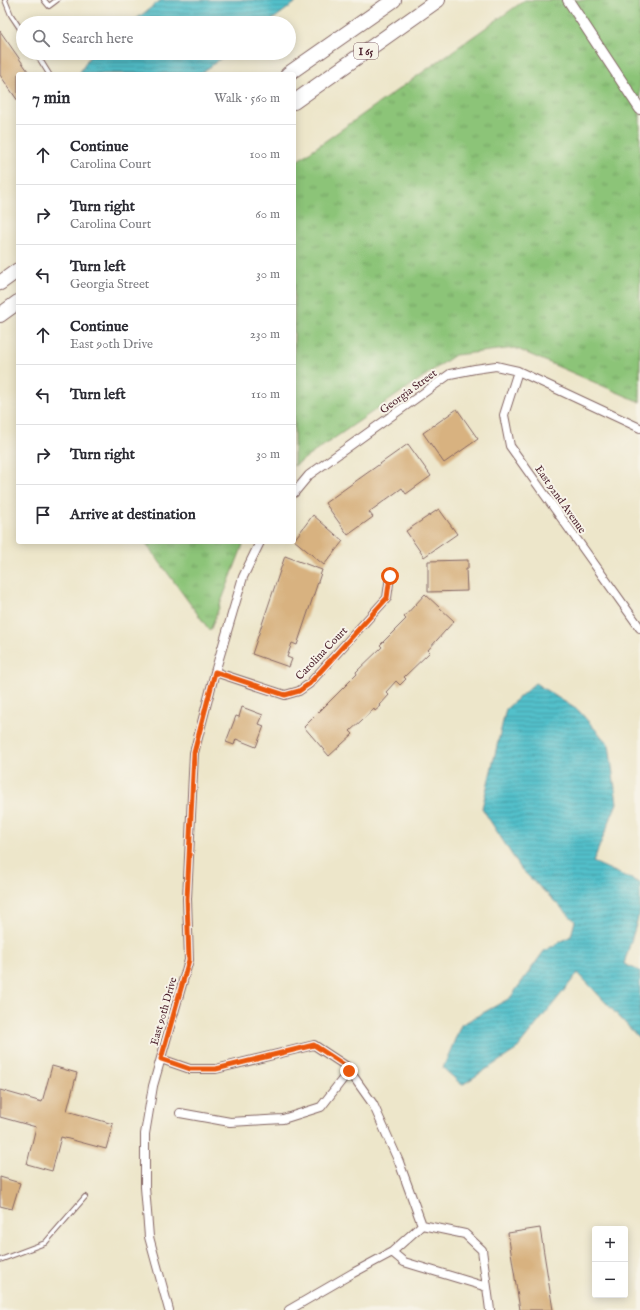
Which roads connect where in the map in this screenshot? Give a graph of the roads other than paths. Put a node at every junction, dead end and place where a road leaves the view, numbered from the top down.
1 (5, 0) edge
2 (44, 0) edge
3 (57, 0) edge
4 (394, 0) edge
5 (438, 0) edge
6 (568, 0) edge
7 (16, 22) edge
8 (40, 60) edge
9 (48, 72) edge
10 (291, 72) edge
11 (296, 101) edge
12 (640, 110) edge
13 (16, 272) edge
14 (0, 284) edge
15 (16, 303) edge
16 (0, 315) edge
17 (518, 371) junction
18 (640, 428) edge
19 (296, 491) edge
20 (259, 544) edge
21 (390, 576) dead end
22 (640, 628) edge
23 (215, 672) junction
24 (161, 1059) junction
25 (349, 1071) junction
26 (180, 1113) dead end
27 (85, 1197) dead end
28 (422, 1225) junction
29 (392, 1252) junction
30 (0, 1260) edge
31 (487, 1287) junction
32 (169, 1310) edge
33 (289, 1310) edge
34 (490, 1310) edge

1 - 7 lane
2 - 3 lane
4 - 10 highway, I 65
5 - 11 highway, I 65
6 - 12 street
8 - 9 lane
13 - 14 highway
15 - 16 highway
17 - 18 street, Georgia Street
17 - 19 street, Georgia Street
17 - 22 street, East 92nd Avenue
20 - 23 street
21 - 23 street, Carolina Court
23 - 24 street, East 90th Drive
24 - 25 street
24 - 32 street, East 90th Drive
25 - 26 street
25 - 28 street
27 - 30 lane
28 - 29 street
28 - 31 street
29 - 31 street
29 - 33 street
31 - 34 street

